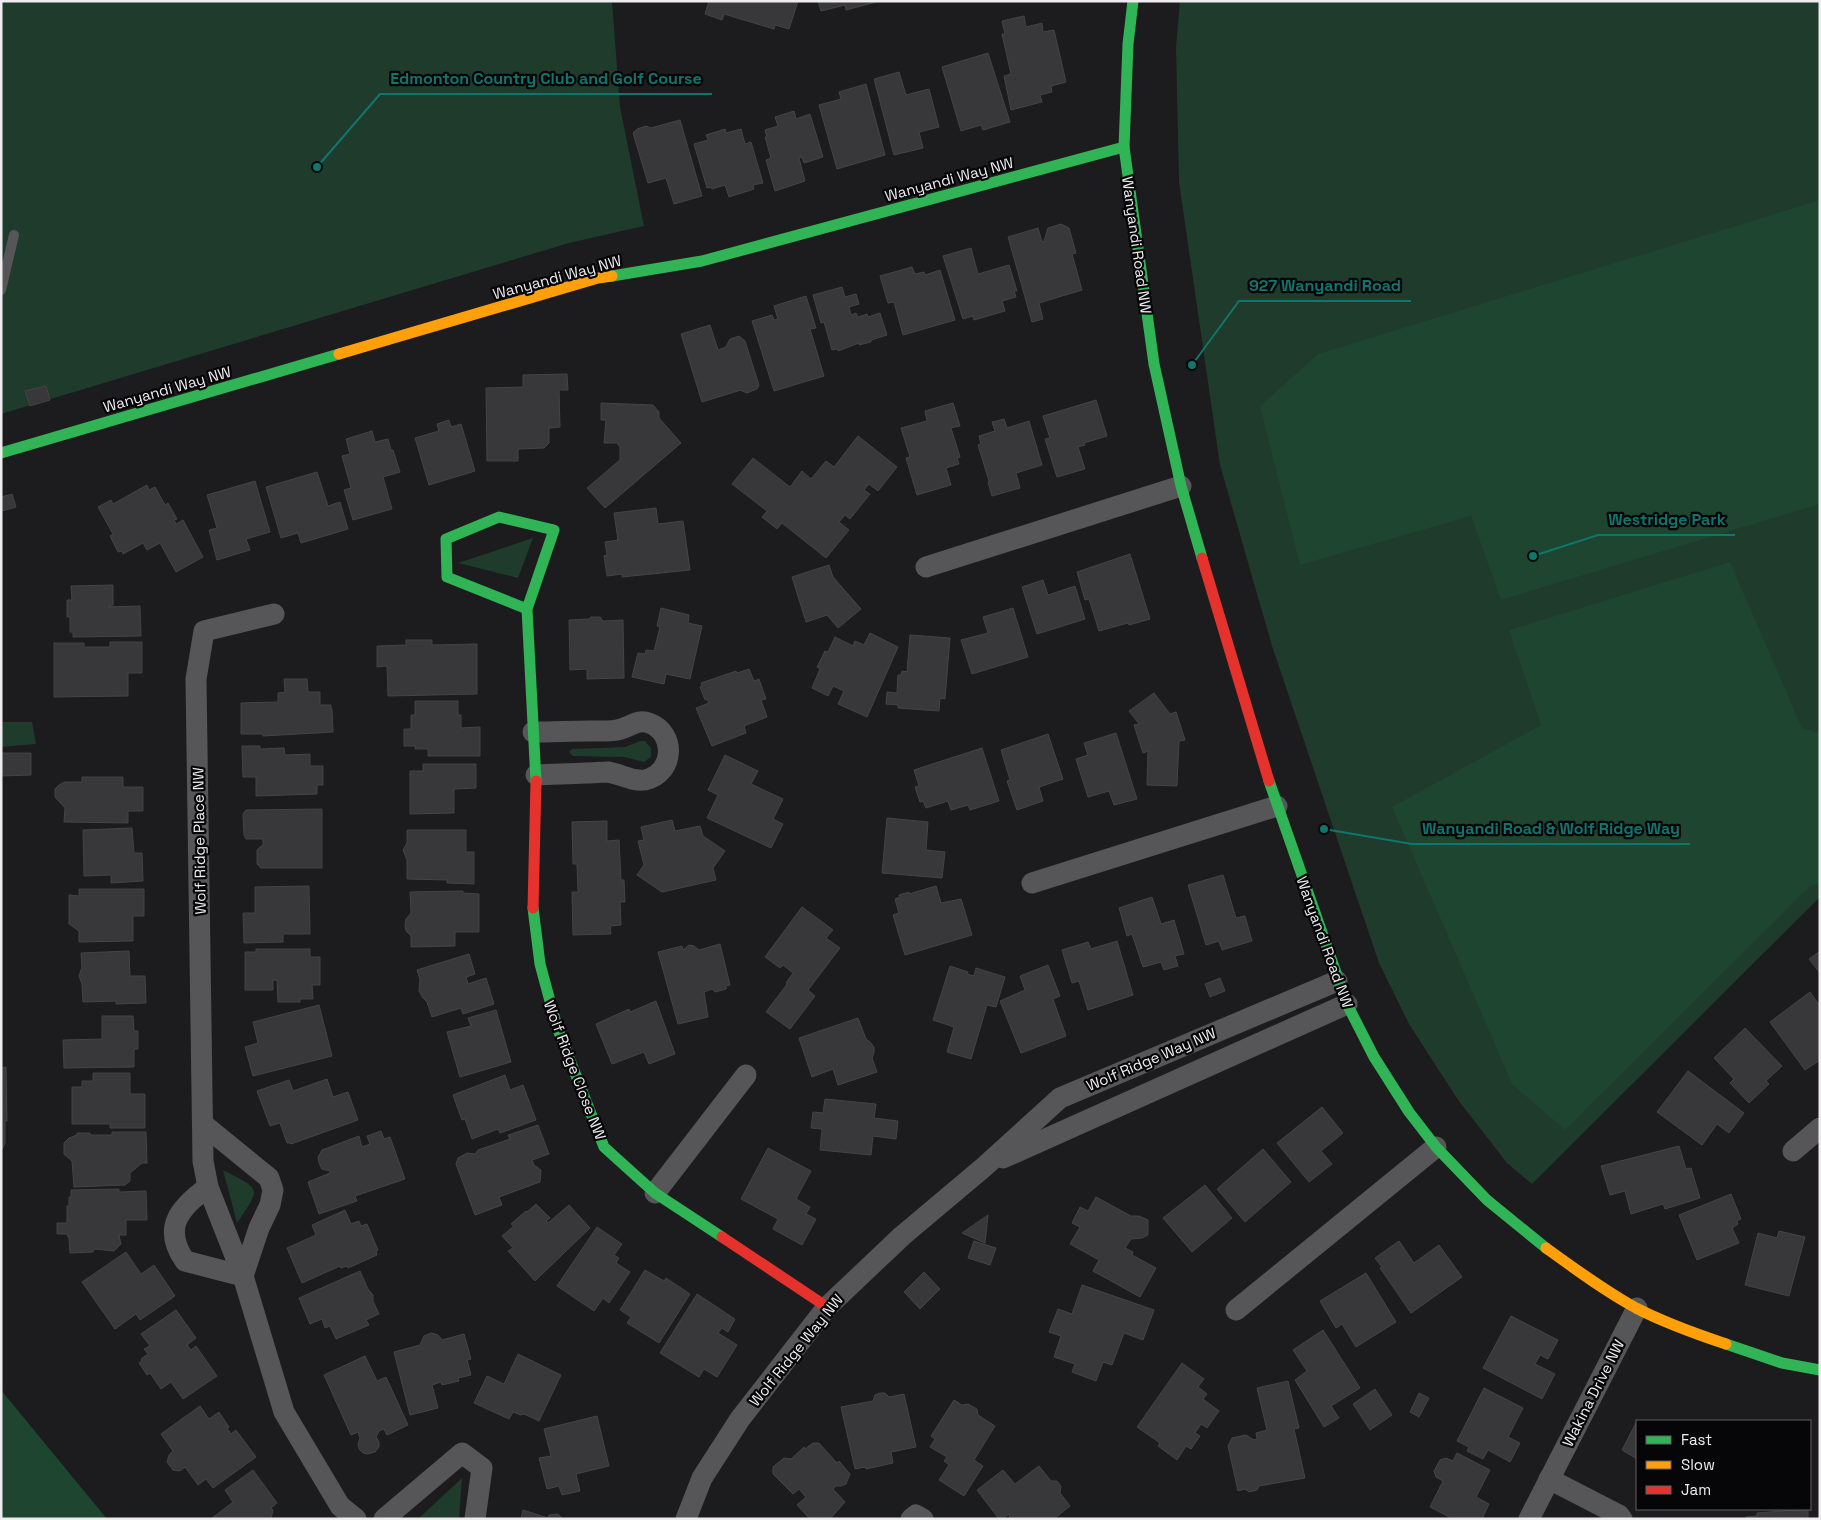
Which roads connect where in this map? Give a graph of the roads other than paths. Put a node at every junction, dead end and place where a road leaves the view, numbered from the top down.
1 (1132, 1) edge
2 (1124, 147) junction
3 (14, 235) dead end
4 (1, 290) edge
5 (1, 453) edge
6 (1181, 486) junction
7 (926, 567) dead end
8 (527, 609) junction
9 (274, 614) dead end
10 (533, 732) junction
11 (536, 775) junction
12 (1277, 806) junction
13 (1032, 883) dead end
14 (1337, 981) junction
15 (1346, 1004) junction
16 (746, 1075) dead end
17 (204, 1125) junction
18 (1820, 1128) edge
19 (1436, 1147) junction
20 (1793, 1151) dead end
21 (984, 1167) junction
22 (208, 1188) junction
23 (656, 1193) junction
24 (243, 1276) junction
25 (827, 1308) junction
26 (1637, 1308) junction
27 (1236, 1310) dead end
28 (1820, 1370) edge
29 (1549, 1479) junction
30 (356, 1519) edge
31 (384, 1519) edge
32 (475, 1519) edge
33 (686, 1519) edge
34 (911, 1519) edge
35 (923, 1519) edge
36 (1529, 1519) edge
37 (1622, 1519) edge

1 - 2 street, Wanyandi Road NW
2 - 5 street, Wanyandi Way NW
2 - 6 street, Wanyandi Road NW
3 - 4 lane
6 - 7 street
6 - 12 street, Wanyandi Road NW
8 - 8 street, Wolf Ridge Close NW
8 - 10 street, Wolf Ridge Close NW
9 - 17 street, Wolf Ridge Place NW
10 - 11 street, Wolf Ridge Close NW
10 - 11 street
11 - 23 street, Wolf Ridge Close NW
12 - 13 street
12 - 14 street, Wanyandi Road NW
14 - 15 street, Wanyandi Road NW
14 - 21 street, Wolf Ridge Way NW
15 - 19 street, Wanyandi Road NW
15 - 21 street, Wolf Ridge Way NW
16 - 23 street
17 - 22 street, Wolf Ridge Place NW
17 - 24 street
18 - 20 street
19 - 26 street, Wanyandi Road NW
19 - 27 street
21 - 25 street, Wolf Ridge Way NW
22 - 24 street, Wolf Ridge Place NW
22 - 24 street
23 - 25 street, Wolf Ridge Close NW
24 - 30 street, Wolf Ridge Place NW
25 - 33 street, Wolf Ridge Way NW
26 - 28 street, Wanyandi Road NW
26 - 29 street, Wakina Drive NW
29 - 36 street, Wakina Drive NW
29 - 37 street
31 - 32 street
34 - 35 street

